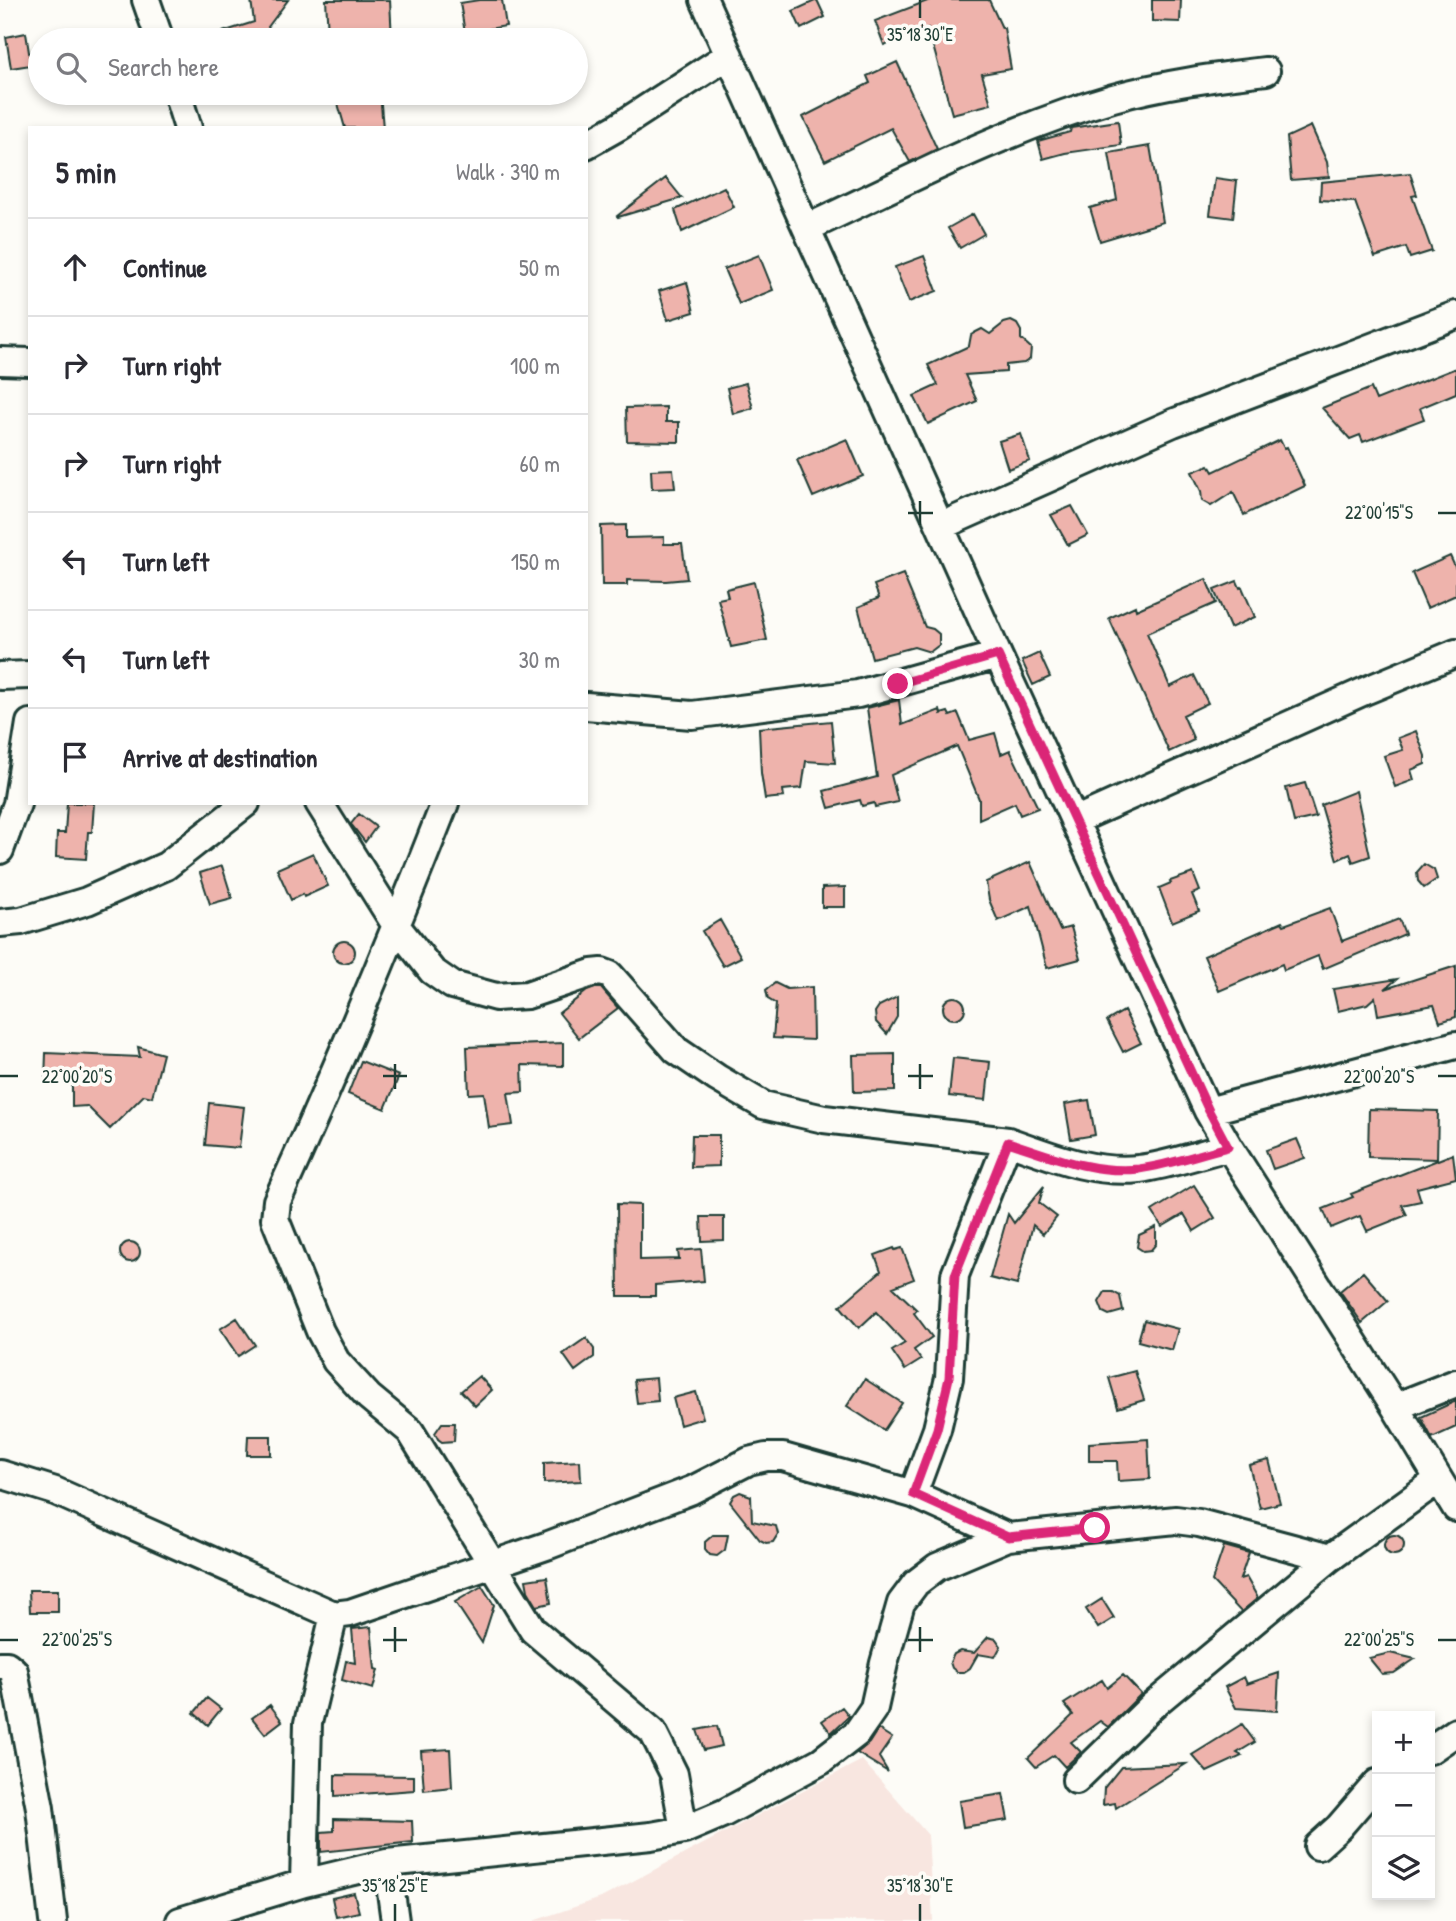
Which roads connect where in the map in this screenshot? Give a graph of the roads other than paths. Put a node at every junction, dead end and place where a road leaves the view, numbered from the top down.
1 (146, 0) edge
2 (704, 0) edge
3 (156, 28) edge
4 (729, 55) junction
5 (1266, 71) dead end
6 (181, 105) edge
7 (187, 126) edge
8 (588, 144) edge
9 (807, 228) junction
10 (1456, 315) edge
11 (0, 361) edge
12 (28, 362) edge
13 (942, 526) junction
14 (1456, 653) edge
15 (998, 655) junction
16 (28, 675) edge
17 (0, 676) edge
18 (588, 706) edge
19 (28, 735) edge
20 (243, 805) edge
21 (320, 805) edge
22 (444, 805) edge
23 (1074, 821) junction
24 (0, 850) edge
25 (0, 923) edge
26 (397, 926) junction
27 (1456, 1045) edge
28 (1209, 1111) junction
29 (1008, 1142) junction
30 (1228, 1147) junction
31 (1456, 1383) edge
32 (1395, 1407) junction
33 (0, 1474) edge
34 (1438, 1480) junction
35 (913, 1494) junction
36 (1456, 1508) edge
37 (1008, 1537) junction
38 (1330, 1558) junction
39 (492, 1567) junction
40 (334, 1615) junction
41 (0, 1665) edge
42 (1456, 1732) edge
43 (1435, 1746) edge
44 (1076, 1780) dead end
45 (1372, 1789) edge
46 (684, 1830) junction
47 (1318, 1846) dead end
48 (387, 1863) junction
49 (304, 1883) junction
50 (53, 1921) edge
51 (180, 1921) edge
52 (395, 1921) edge

1 - 3 street
2 - 4 street
4 - 8 street
4 - 9 street
5 - 9 street
6 - 7 street
9 - 13 street
10 - 13 street
11 - 12 street
13 - 15 street
14 - 23 street
15 - 18 street
15 - 23 street
16 - 17 street
19 - 24 street
20 - 25 street
21 - 26 street
22 - 26 street
23 - 28 street
26 - 29 street
26 - 39 street
27 - 28 street
28 - 30 street
29 - 30 street
29 - 35 street
30 - 32 street
31 - 32 street
32 - 34 street
33 - 40 street
34 - 36 street
34 - 38 street
35 - 37 street
35 - 39 street
37 - 38 street
37 - 46 street
38 - 44 street
39 - 40 street
39 - 46 street
40 - 49 street
41 - 50 street
42 - 43 street
45 - 47 street
46 - 48 street
48 - 49 street
48 - 52 street
49 - 51 street

